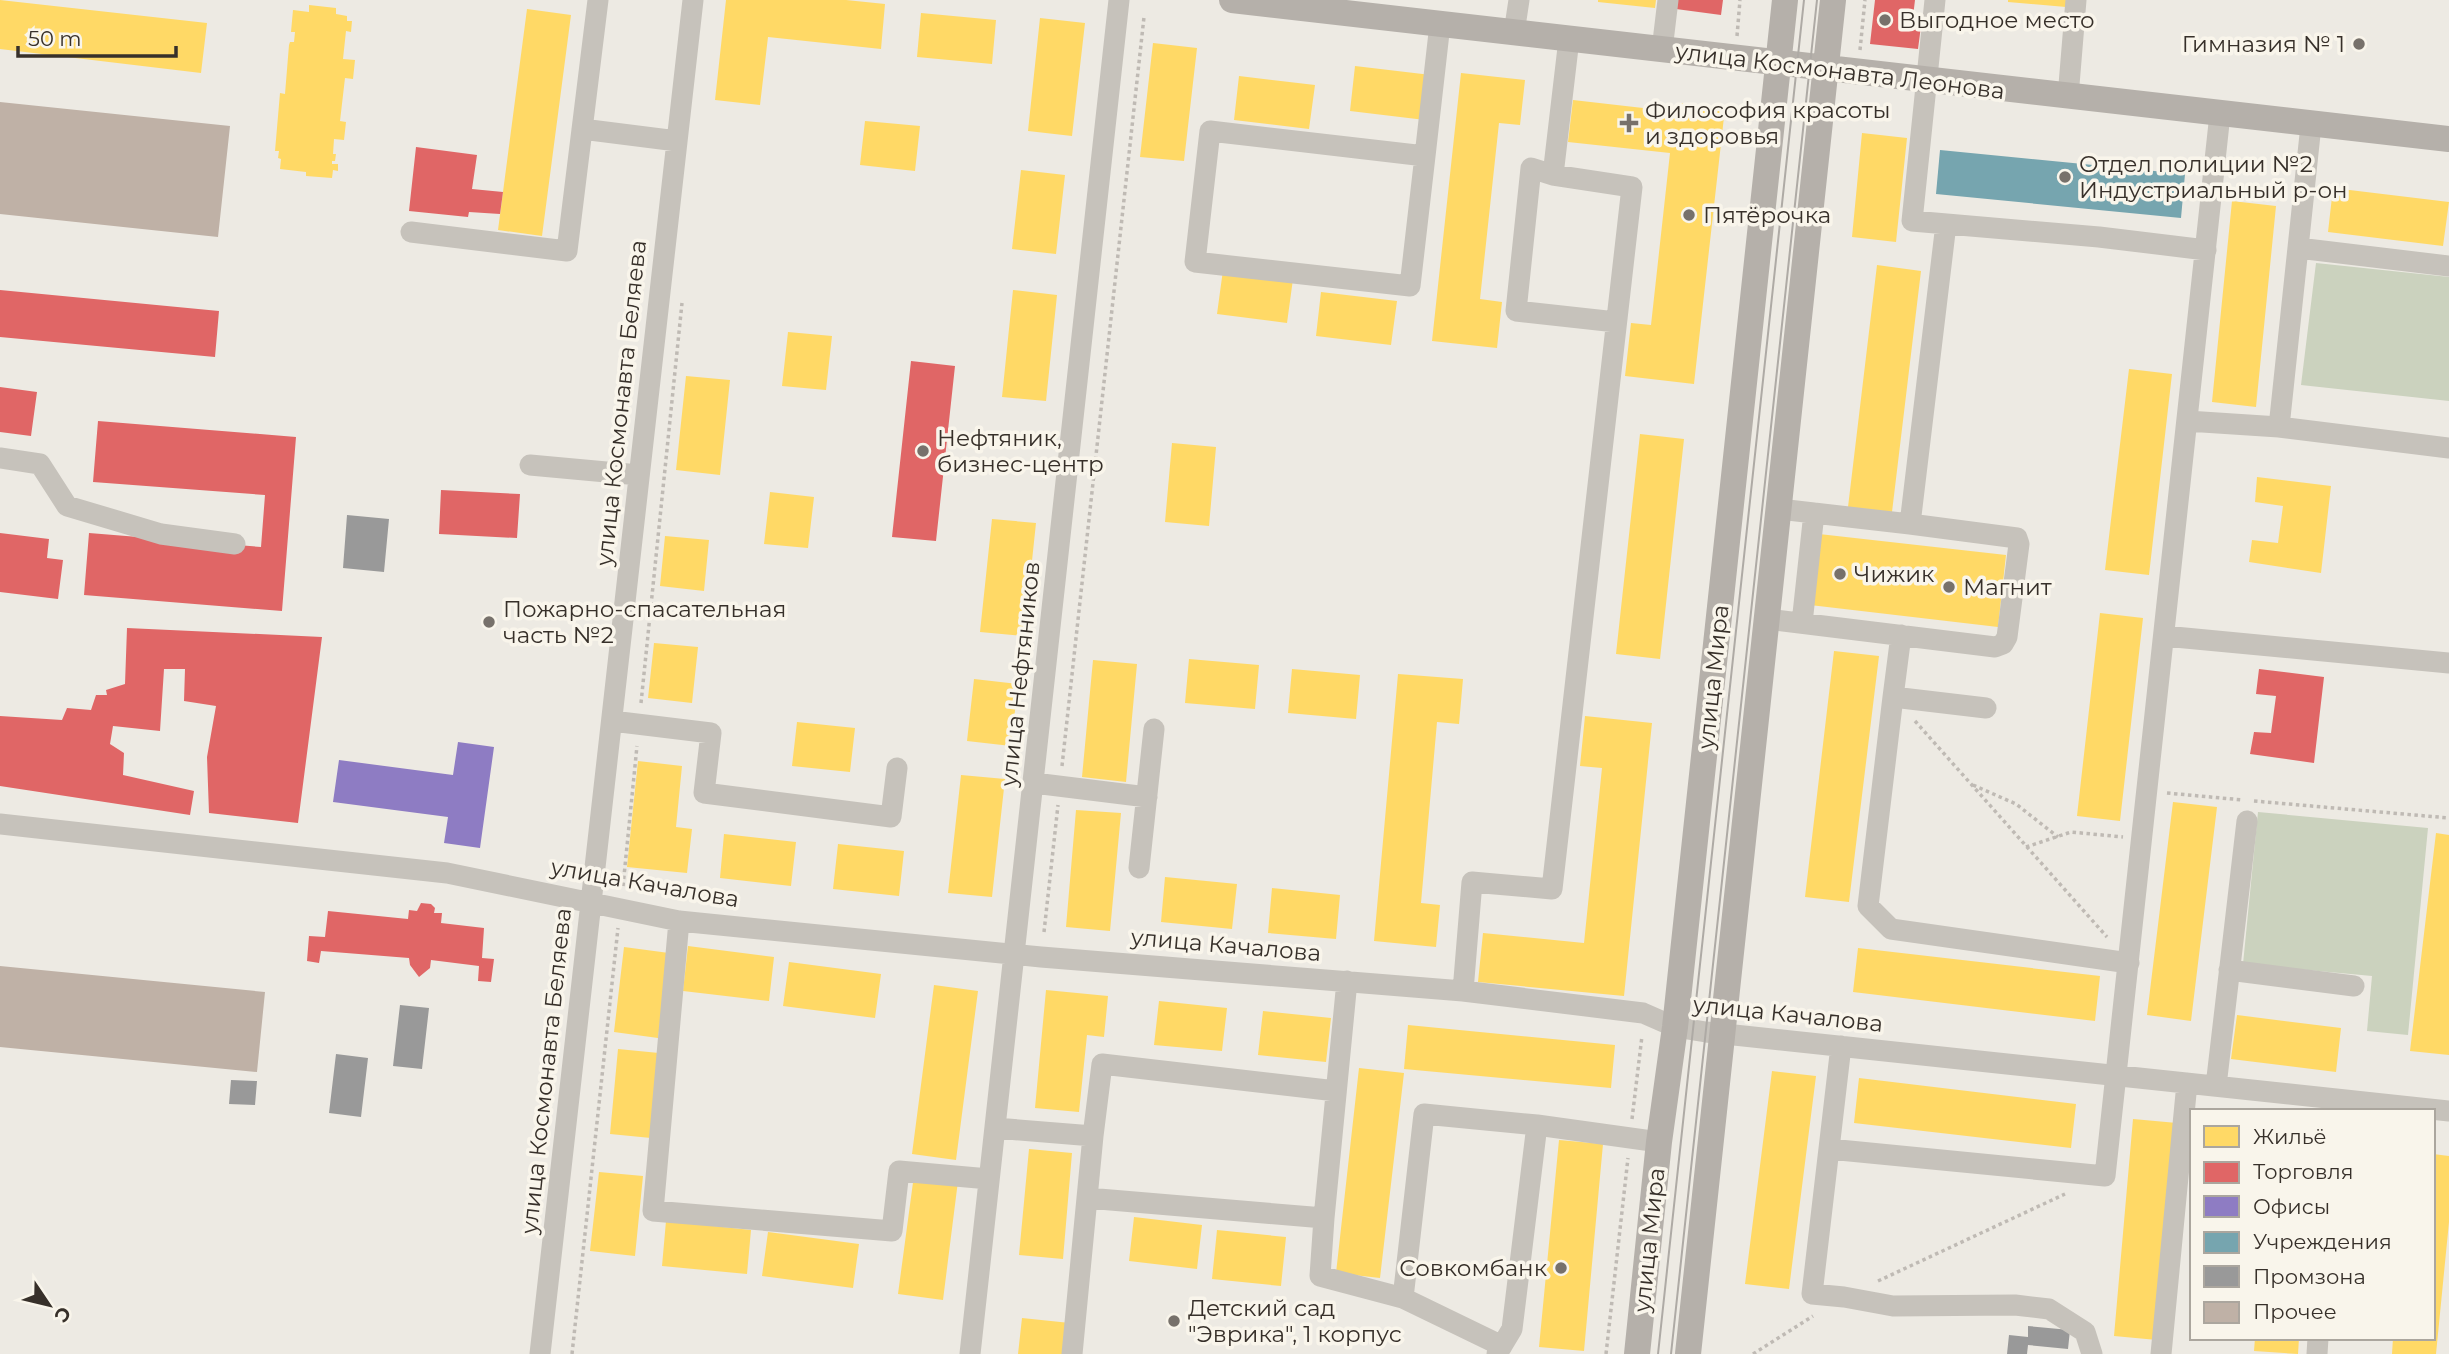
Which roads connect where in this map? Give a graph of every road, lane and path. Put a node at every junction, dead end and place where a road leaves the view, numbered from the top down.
1 (598, 0) edge
2 (693, 0) edge
3 (1119, 0) edge
4 (1232, 0) edge
5 (1519, 0) edge
6 (1668, 0) edge
7 (1740, 0) edge
8 (1785, 0) edge
9 (1833, 0) edge
10 (1865, 0) edge
11 (1935, 0) edge
12 (2076, 0) edge
13 (1390, 9) edge
14 (1144, 17) dead end
15 (1440, 24) junction
16 (1514, 33) junction
17 (1737, 36) dead end
18 (1569, 39) junction
19 (1662, 50) junction
20 (1859, 52) dead end
21 (1779, 63) junction
22 (1826, 68) junction
23 (1928, 81) junction
24 (2068, 97) junction
25 (2220, 114) junction
26 (2311, 125) junction
27 (582, 129) junction
28 (2449, 139) edge
29 (677, 141) junction
30 (1425, 156) junction
31 (1553, 174) junction
32 (1946, 224) junction
33 (411, 232) dead end
34 (2298, 248) junction
35 (2206, 250) junction
36 (2449, 266) edge
37 (682, 301) dead end
38 (1616, 322) junction
39 (2188, 421) junction
40 (2279, 427) junction
41 (2449, 448) edge
42 (0, 458) edge
43 (530, 465) dead end
44 (639, 475) junction
45 (1779, 509) junction
46 (1814, 513) junction
47 (1910, 524) junction
48 (235, 544) dead end
49 (1767, 619) junction
50 (1802, 624) junction
51 (1900, 635) junction
52 (2164, 636) junction
53 (2449, 663) edge
54 (1893, 697) junction
55 (1986, 708) dead end
56 (612, 721) junction
57 (639, 725) junction
58 (1154, 729) dead end
59 (897, 768) dead end
60 (1034, 783) junction
61 (1971, 784) junction
62 (1059, 787) junction
63 (2148, 791) junction
64 (1147, 797) junction
65 (2449, 818) edge
66 (2247, 821) dead end
67 (0, 824) edge
68 (2058, 837) junction
69 (2143, 838) junction
70 (2026, 847) junction
71 (1139, 869) dead end
72 (623, 886) dead end
73 (591, 903) junction
74 (679, 921) junction
75 (618, 926) dead end
76 (1044, 932) dead end
77 (1015, 954) junction
78 (2129, 962) junction
79 (2229, 970) junction
80 (1347, 981) junction
81 (2354, 986) dead end
82 (1463, 991) junction
83 (1643, 1013) junction
84 (1675, 1027) junction
85 (1723, 1034) junction
86 (1841, 1046) junction
87 (2117, 1076) junction
88 (2187, 1083) junction
89 (2216, 1086) junction
90 (1336, 1091) junction
91 (2337, 1105) edge
92 (2412, 1109) edge
93 (1538, 1125) junction
94 (995, 1128) junction
95 (1093, 1136) junction
96 (1630, 1138) junction
97 (1659, 1142) junction
98 (1829, 1149) junction
99 (989, 1179) junction
100 (2067, 1193) dead end
101 (1087, 1198) junction
102 (1324, 1218) junction
103 (1844, 1297) junction
104 (1403, 1298) junction
105 (1499, 1350) edge
106 (540, 1354) edge
107 (572, 1354) edge
108 (970, 1354) edge
109 (1072, 1354) edge
110 (1606, 1354) edge
111 (1637, 1354) edge
112 (1688, 1354) edge
113 (1753, 1354) edge
114 (2092, 1354) edge
115 (2161, 1354) edge

1 - 27 street
2 - 29 street, улица Космонавта Беляева
3 - 60 street, улица Нефтяников
4 - 13 main road, улица Космонавта Леонова
5 - 16 street
6 - 19 street
7 - 17 path
8 - 21 main road, улица Мира
9 - 22 main road, улица Мира
10 - 20 path
11 - 23 street
12 - 24 street
13 - 15 main road, улица Космонавта Леонова
14 - 62 path
15 - 16 main road, улица Космонавта Леонова
15 - 30 street
16 - 18 main road, улица Космонавта Леонова
18 - 19 main road, улица Космонавта Леонова
18 - 31 street
19 - 21 main road, улица Космонавта Леонова
21 - 22 main road, улица Космонавта Леонова
21 - 84 main road, улица Мира
22 - 23 main road, улица Космонавта Леонова
22 - 45 main road, улица Мира
23 - 24 main road, улица Космонавта Леонова
23 - 32 street
24 - 25 main road, улица Космонавта Леонова
25 - 26 main road, улица Космонавта Леонова
25 - 35 street
26 - 28 main road, улица Космонавта Леонова
26 - 34 street
27 - 29 street
27 - 33 street
29 - 44 street, улица Космонавта Беляева
30 - 30 street
31 - 38 street
31 - 38 street
32 - 35 street
32 - 47 street
34 - 36 street
34 - 40 street
35 - 39 street
37 - 57 path
38 - 82 street
39 - 40 street
39 - 52 street
40 - 41 street
42 - 48 street
43 - 44 street
44 - 56 street, улица Космонавта Беляева
45 - 46 street
45 - 49 main road, улица Мира
46 - 47 street
46 - 50 street
47 - 51 street
49 - 50 street
49 - 85 main road, улица Мира
50 - 51 street
51 - 54 street
52 - 53 street
52 - 63 street
54 - 55 street
54 - 61 path
54 - 78 street
56 - 57 street
56 - 73 street, улица Космонавта Беляева
57 - 59 street
57 - 72 path
58 - 64 street
60 - 62 street
60 - 77 street, улица Нефтяников
61 - 68 path
61 - 70 path
62 - 64 street
62 - 76 path
63 - 65 path
63 - 69 street
64 - 71 street
66 - 79 street
67 - 73 street, улица Качалова
68 - 69 path
68 - 70 path
69 - 78 street
70 - 78 path
73 - 74 street, улица Качалова
73 - 106 street, улица Космонавта Беляева
74 - 77 street, улица Качалова
74 - 99 street
75 - 107 path
77 - 80 street, улица Качалова
77 - 94 street, улица Нефтяников
78 - 87 street
79 - 81 street
79 - 89 street
80 - 82 street, улица Качалова
80 - 90 street
82 - 83 street, улица Качалова
83 - 84 street, улица Качалова
83 - 96 path
84 - 85 street, улица Качалова
84 - 97 main road, улица Мира
85 - 86 street, улица Качалова
85 - 112 main road, улица Мира
86 - 87 street, улица Качалова
86 - 98 street
87 - 88 street, улица Качалова
87 - 98 street
88 - 89 street, улица Качалова
88 - 115 street
89 - 91 street, улица Качалова
90 - 95 street
90 - 102 street
91 - 92 street, улица Качалова
93 - 96 street
93 - 104 street
93 - 105 street
94 - 95 street
94 - 99 street, улица Нефтяников
95 - 101 street
96 - 97 street
96 - 110 path
97 - 111 main road, улица Мира
98 - 103 street
99 - 108 street, улица Нефтяников
100 - 103 path
101 - 102 street
101 - 109 street
102 - 104 street
103 - 113 path
103 - 114 street
104 - 105 street

